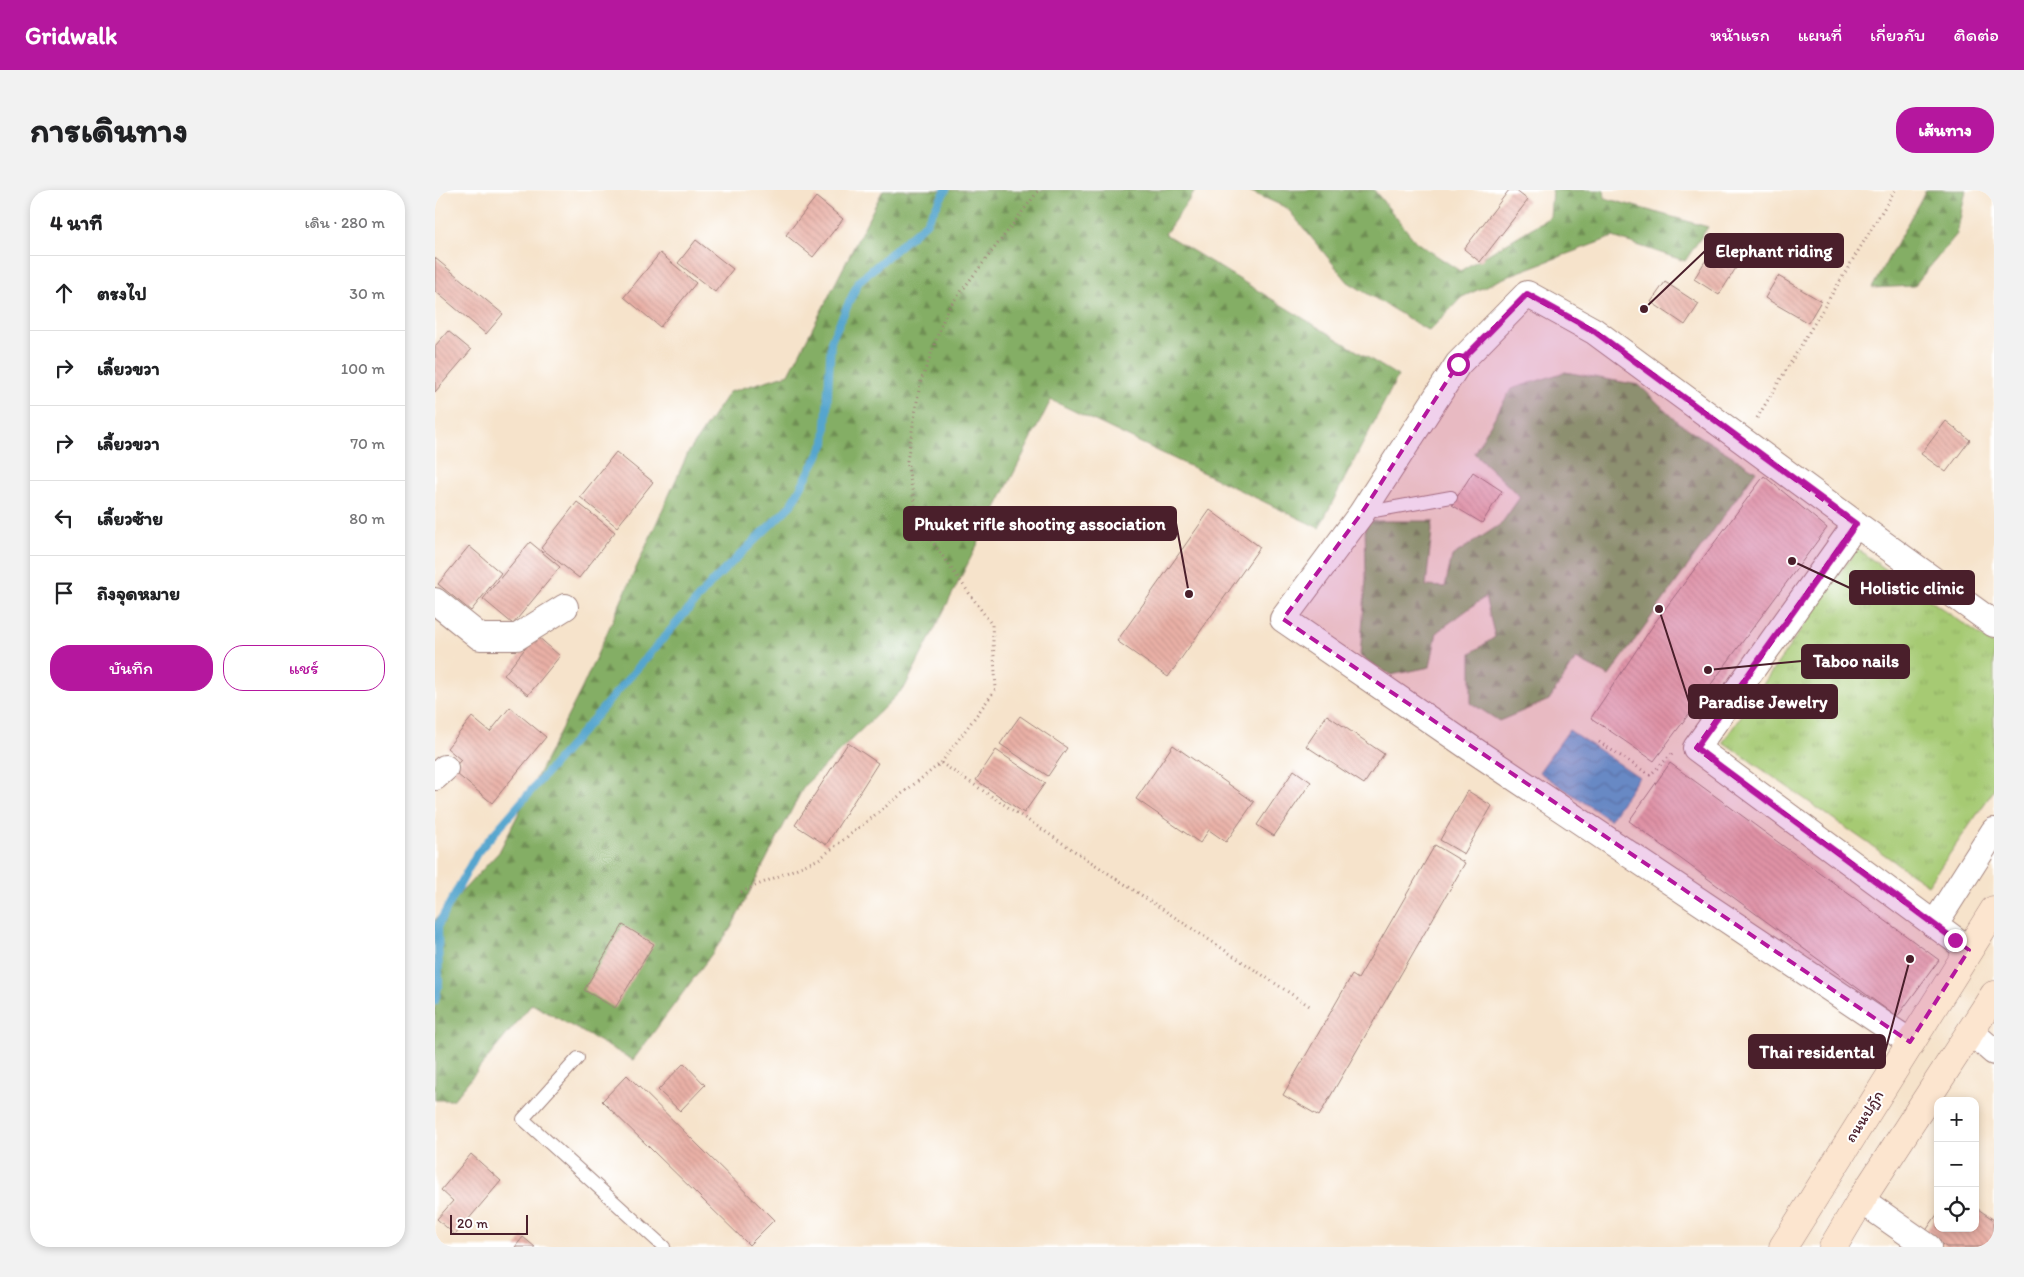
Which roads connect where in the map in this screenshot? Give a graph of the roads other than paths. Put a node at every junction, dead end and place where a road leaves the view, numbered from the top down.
1 (1451, 496) dead end
2 (1361, 514) junction
3 (1856, 524) junction
4 (435, 601) edge
5 (565, 607) dead end
6 (1994, 624) edge
7 (1994, 831) edge
8 (1994, 910) edge
9 (1934, 925) junction
10 (1969, 950) junction
11 (1994, 995) edge
12 (1971, 1032) junction
13 (1910, 1042) junction
14 (1994, 1052) edge
15 (578, 1058) dead end
16 (1861, 1200) junction
17 (664, 1247) edge
18 (1783, 1247) edge
19 (1833, 1247) edge
20 (1928, 1247) edge

1 - 2 lane
2 - 3 street
2 - 13 street
3 - 6 street
3 - 9 street
4 - 5 street
7 - 9 street
8 - 10 main road, ถนนปฏัก
9 - 10 street
10 - 13 main road, ถนนปฏัก
11 - 12 main road
12 - 14 street
12 - 16 main road
13 - 18 main road, ถนนปฏัก
15 - 17 lane
16 - 19 main road
16 - 20 street

